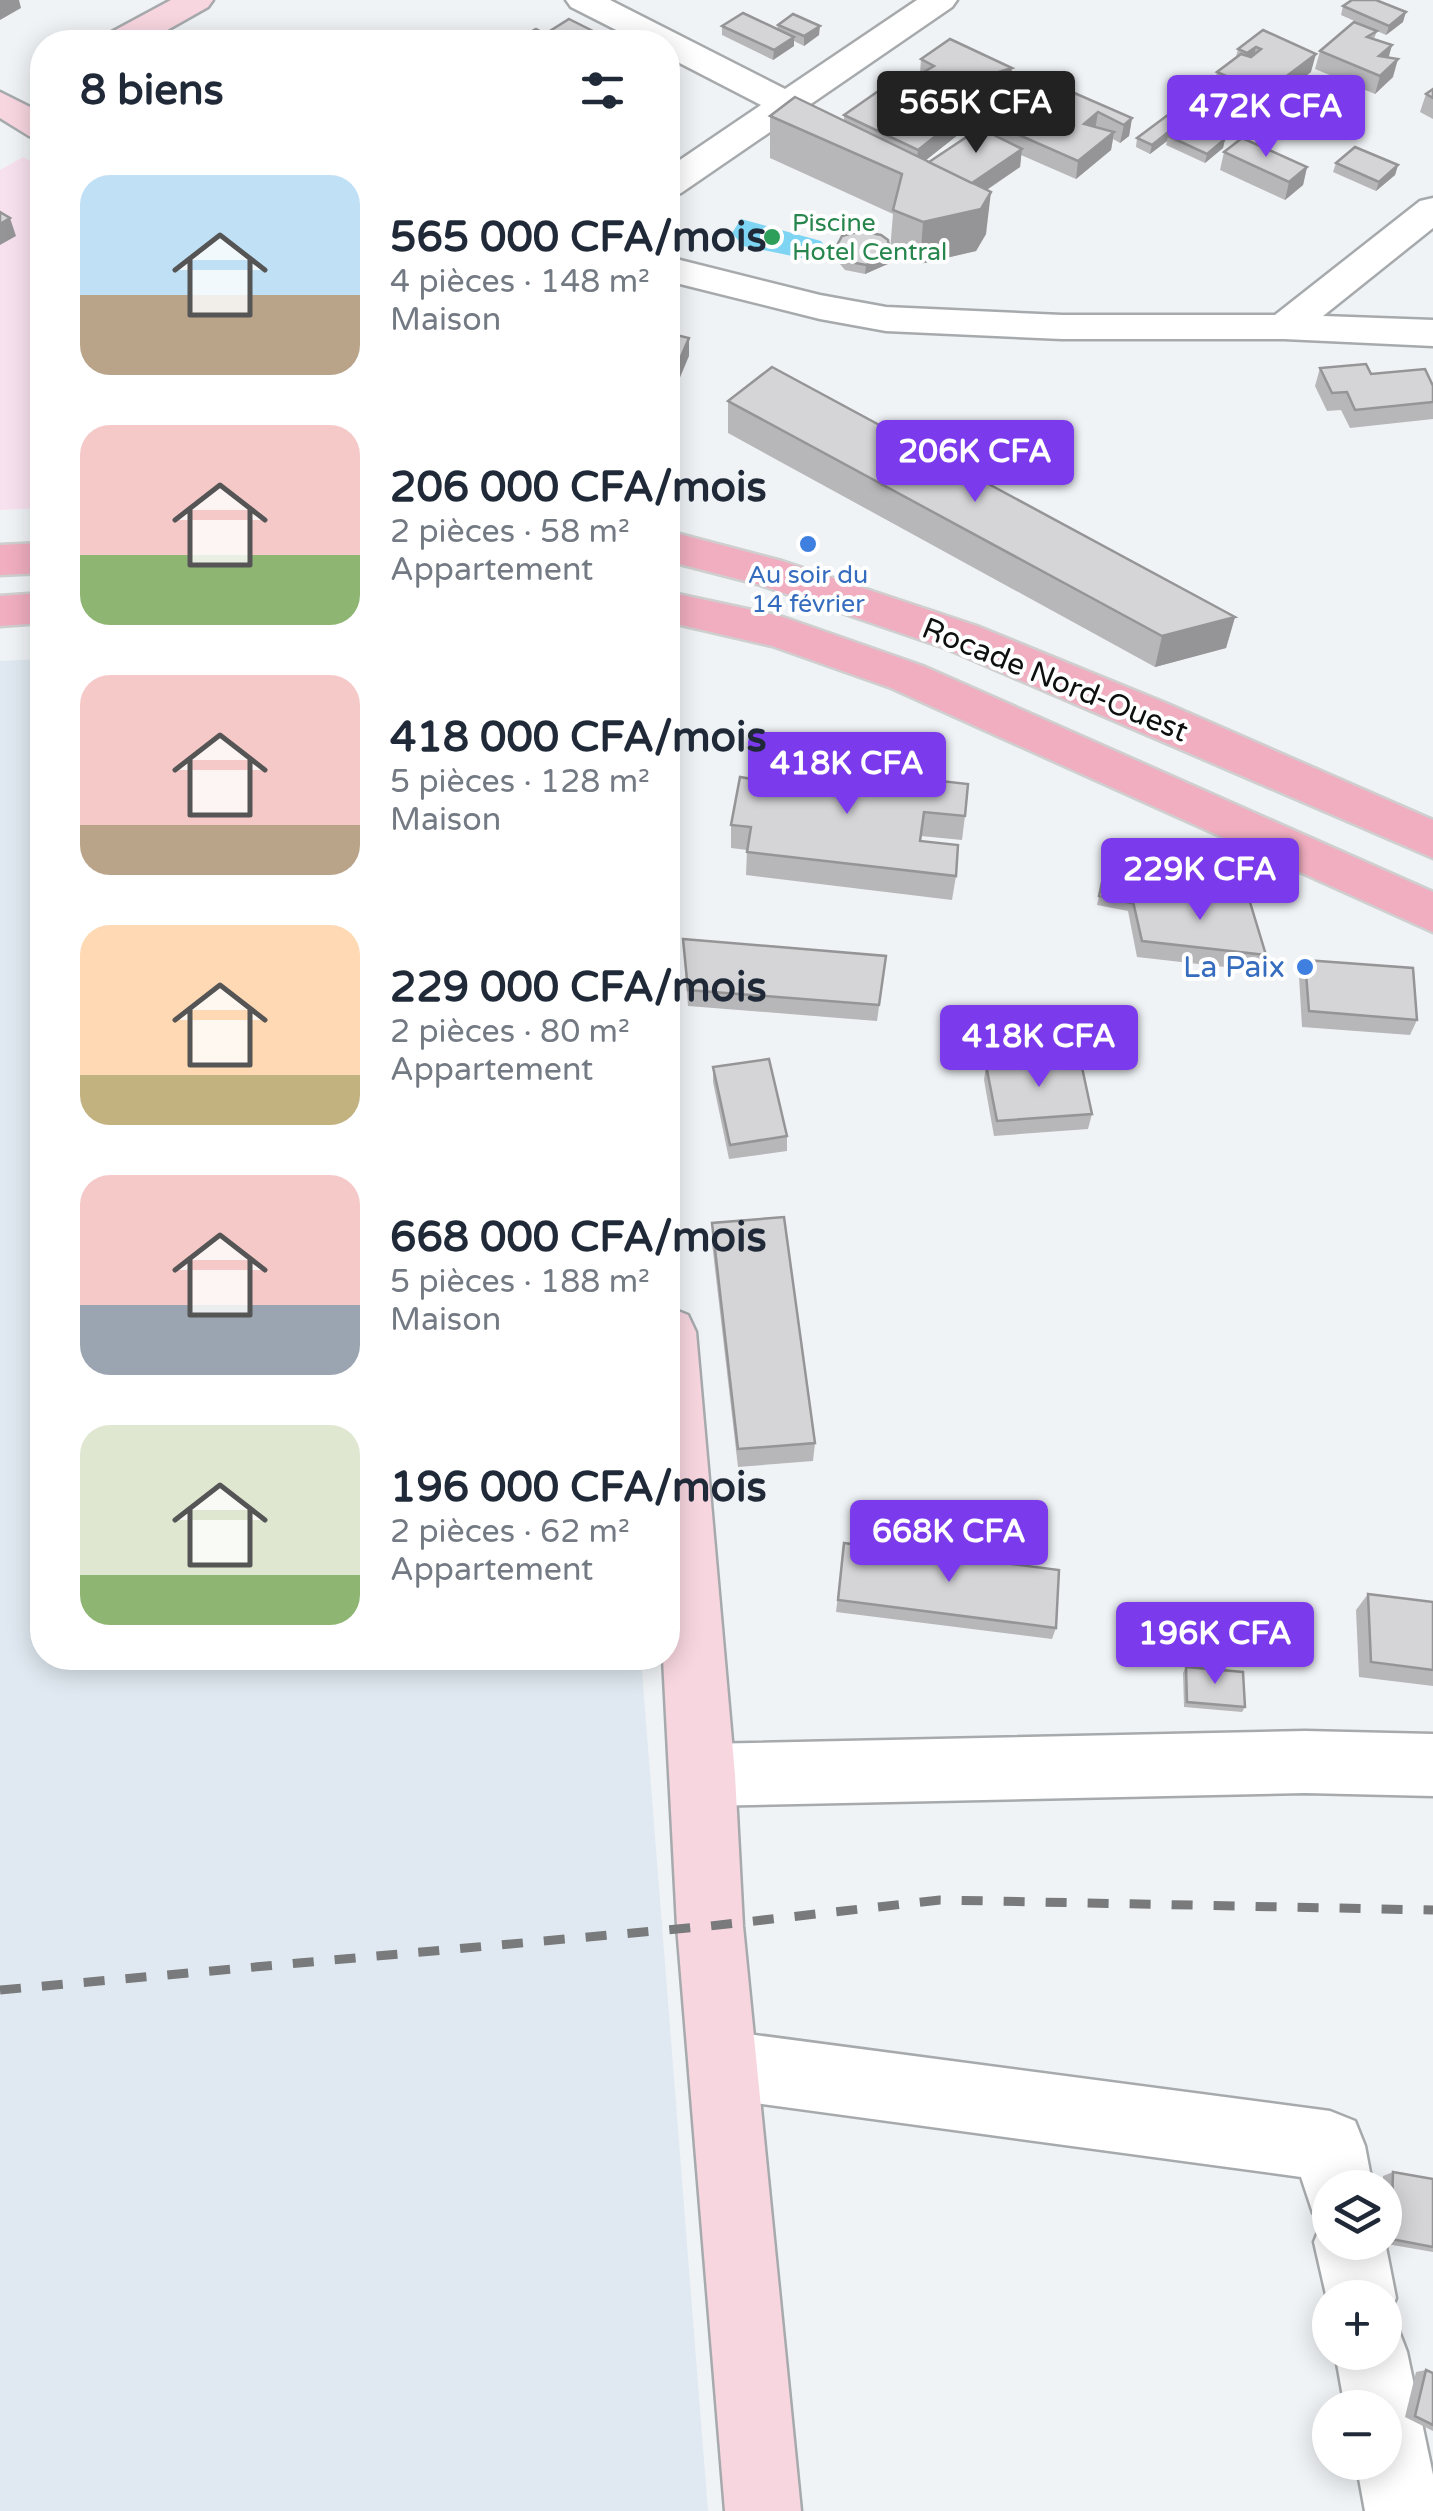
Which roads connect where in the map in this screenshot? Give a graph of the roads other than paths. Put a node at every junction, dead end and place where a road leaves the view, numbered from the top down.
1 (196, 0) edge
2 (583, 0) edge
3 (940, 0) edge
4 (143, 30) edge
5 (642, 30) edge
6 (680, 50) edge
7 (30, 94) edge
8 (787, 104) junction
9 (2, 108) edge
10 (30, 122) edge
11 (680, 178) edge
12 (1433, 209) edge
13 (680, 272) edge
14 (1284, 327) junction
15 (1433, 333) edge
16 (680, 549) edge
17 (30, 559) edge
18 (0, 560) edge
19 (30, 609) edge
20 (680, 610) edge
21 (0, 611) edge
22 (1433, 840) edge
23 (1433, 913) edge
24 (680, 1484) edge
25 (1433, 1764) edge
26 (703, 1775) junction
27 (725, 2065) junction
28 (1335, 2170) edge
29 (1396, 2480) edge
30 (763, 2511) edge
31 (1402, 2511) edge

1 - 4 street
2 - 5 street
3 - 8 street
6 - 8 street
7 - 9 street
8 - 11 street
9 - 10 street
12 - 14 street
13 - 14 street
14 - 15 street
16 - 22 main road, Rocade Nord-Ouest
17 - 18 main road
19 - 21 main road
20 - 23 main road, Rocade Nord-Ouest
24 - 26 street
25 - 26 street
26 - 27 street
27 - 28 street
27 - 30 street
29 - 31 street

